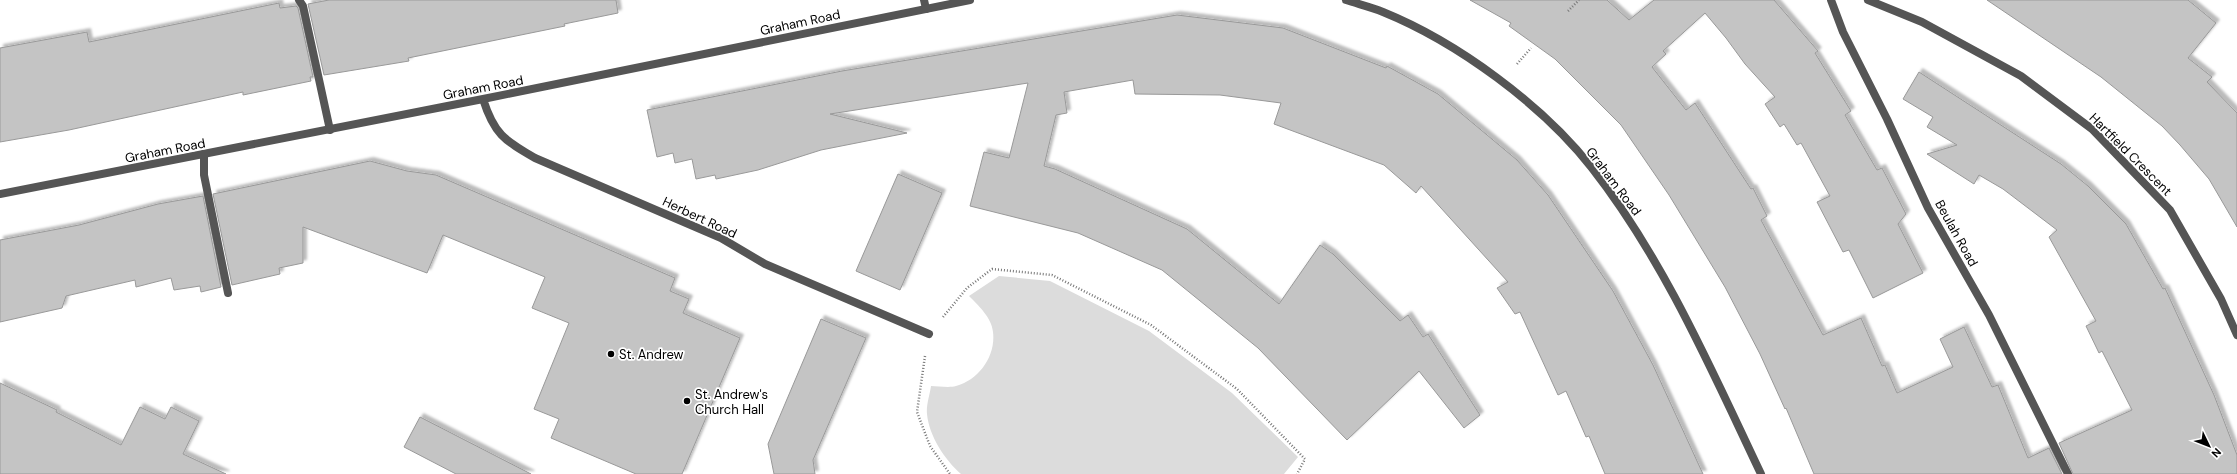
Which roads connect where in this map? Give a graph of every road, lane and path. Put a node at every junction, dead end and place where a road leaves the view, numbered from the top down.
1 (299, 0) edge
2 (924, 0) edge
3 (970, 0) edge
4 (1346, 0) edge
5 (1579, 0) edge
6 (1831, 0) edge
7 (1868, 0) edge
8 (926, 9) junction
9 (1568, 11) dead end
10 (483, 99) junction
11 (330, 130) junction
12 (204, 154) junction
13 (0, 194) edge
14 (228, 293) dead end
15 (929, 334) junction
16 (2237, 335) edge
17 (950, 474) edge
18 (1297, 474) edge
19 (1761, 474) edge
20 (2068, 474) edge

1 - 11 street
2 - 8 street
3 - 8 street, Graham Road
4 - 19 street, Graham Road
5 - 9 path
6 - 20 street, Beulah Road
7 - 16 street, Hartfield Crescent
8 - 10 street, Graham Road
10 - 11 street, Graham Road
10 - 15 street, Herbert Road
11 - 12 street, Graham Road
12 - 13 street, Graham Road
12 - 14 street
15 - 17 path
15 - 18 path

